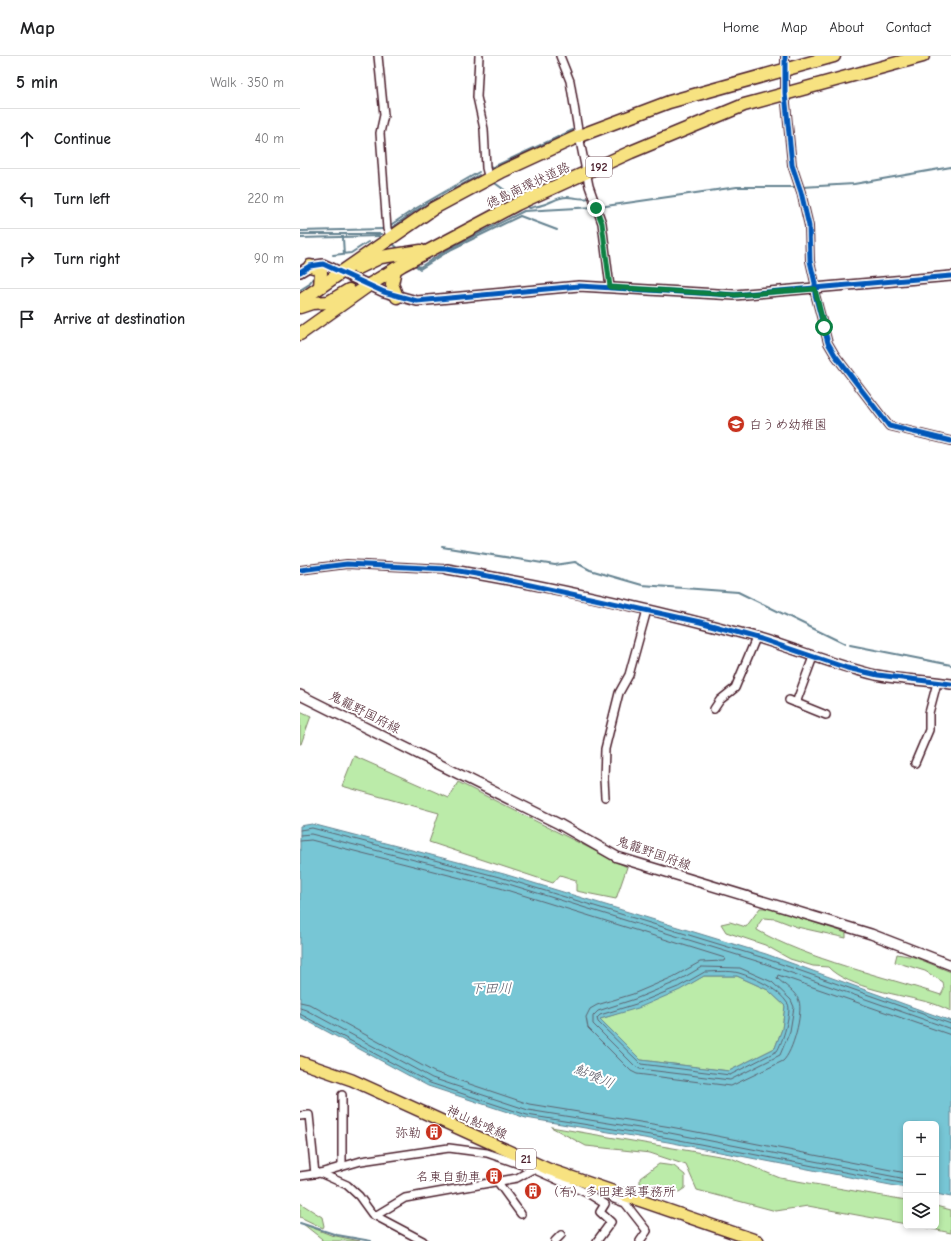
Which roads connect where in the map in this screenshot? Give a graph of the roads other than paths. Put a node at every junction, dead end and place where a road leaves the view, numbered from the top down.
1 (378, 56) edge
2 (479, 56) edge
3 (560, 56) edge
4 (785, 56) edge
5 (834, 56) edge
6 (923, 56) edge
7 (786, 69) junction
8 (785, 93) junction
9 (578, 136) junction
10 (587, 173) junction
11 (489, 179) junction
12 (391, 237) junction
13 (432, 249) junction
14 (305, 269) edge
15 (395, 269) junction
16 (342, 272) junction
17 (951, 276) edge
18 (369, 285) junction
19 (320, 287) junction
20 (610, 287) junction
21 (815, 289) junction
22 (397, 297) junction
23 (300, 301) edge
24 (300, 307) edge
25 (300, 334) edge
26 (951, 441) edge
27 (447, 569) joint
28 (300, 570) edge
29 (647, 610) junction
30 (756, 638) junction
31 (813, 657) junction
32 (937, 683) junction
33 (951, 684) edge
34 (300, 695) edge
35 (789, 700) dead end
36 (796, 703) junction
37 (714, 709) dead end
38 (826, 715) dead end
39 (915, 763) dead end
40 (605, 797) dead end
41 (951, 965) edge
42 (300, 1062) edge
43 (342, 1095) dead end
44 (300, 1116) edge
45 (342, 1166) junction
46 (533, 1169) junction
47 (548, 1169) junction
48 (317, 1173) junction
49 (300, 1176) edge
50 (497, 1182) junction
51 (605, 1187) junction
52 (521, 1214) dead end
53 (375, 1216) junction
54 (561, 1235) dead end
55 (643, 1240) edge
56 (423, 1241) edge
57 (555, 1241) edge
58 (597, 1241) edge
59 (758, 1241) edge

1 - 12 street
2 - 11 street
3 - 9 street
4 - 7 street
5 - 7 highway, 徳島南環状道路
6 - 8 highway, 徳島南環状道路 / 192
7 - 8 street
7 - 9 highway, 徳島南環状道路
8 - 10 highway, 徳島南環状道路 / 192
8 - 21 street
9 - 10 street
9 - 11 highway, 徳島南環状道路
10 - 13 highway, 徳島南環状道路 / 192
10 - 20 street
11 - 12 highway, 徳島南環状道路
12 - 16 highway, 徳島南環状道路
13 - 15 highway, 徳島南環状道路 / 192
13 - 16 highway
14 - 16 street
14 - 19 highway
15 - 18 highway, 徳島南環状道路 / 192
15 - 22 highway
16 - 18 street
16 - 19 highway, 徳島南環状道路
17 - 21 street
18 - 22 street
18 - 24 highway
18 - 25 highway, 徳島南環状道路 / 192
19 - 23 highway, 徳島南環状道路
20 - 21 street
20 - 22 street
21 - 26 street
27 - 28 street
27 - 29 street
29 - 30 street
29 - 40 street
30 - 31 street
30 - 37 street
31 - 32 street
31 - 36 street
32 - 33 street
32 - 39 street
34 - 41 street, 鬼籠野国府線
35 - 36 street
36 - 38 street
42 - 47 main road, 神山鮎喰線 / 21
43 - 45 street
44 - 48 street
45 - 46 street
45 - 48 street
46 - 47 street
46 - 50 street
46 - 58 street
47 - 51 main road, 神山鮎喰線 / 21
48 - 49 street
48 - 53 street
50 - 52 street
50 - 53 street
51 - 55 street
51 - 59 main road, 神山鮎喰線 / 21
53 - 56 street
54 - 57 street

